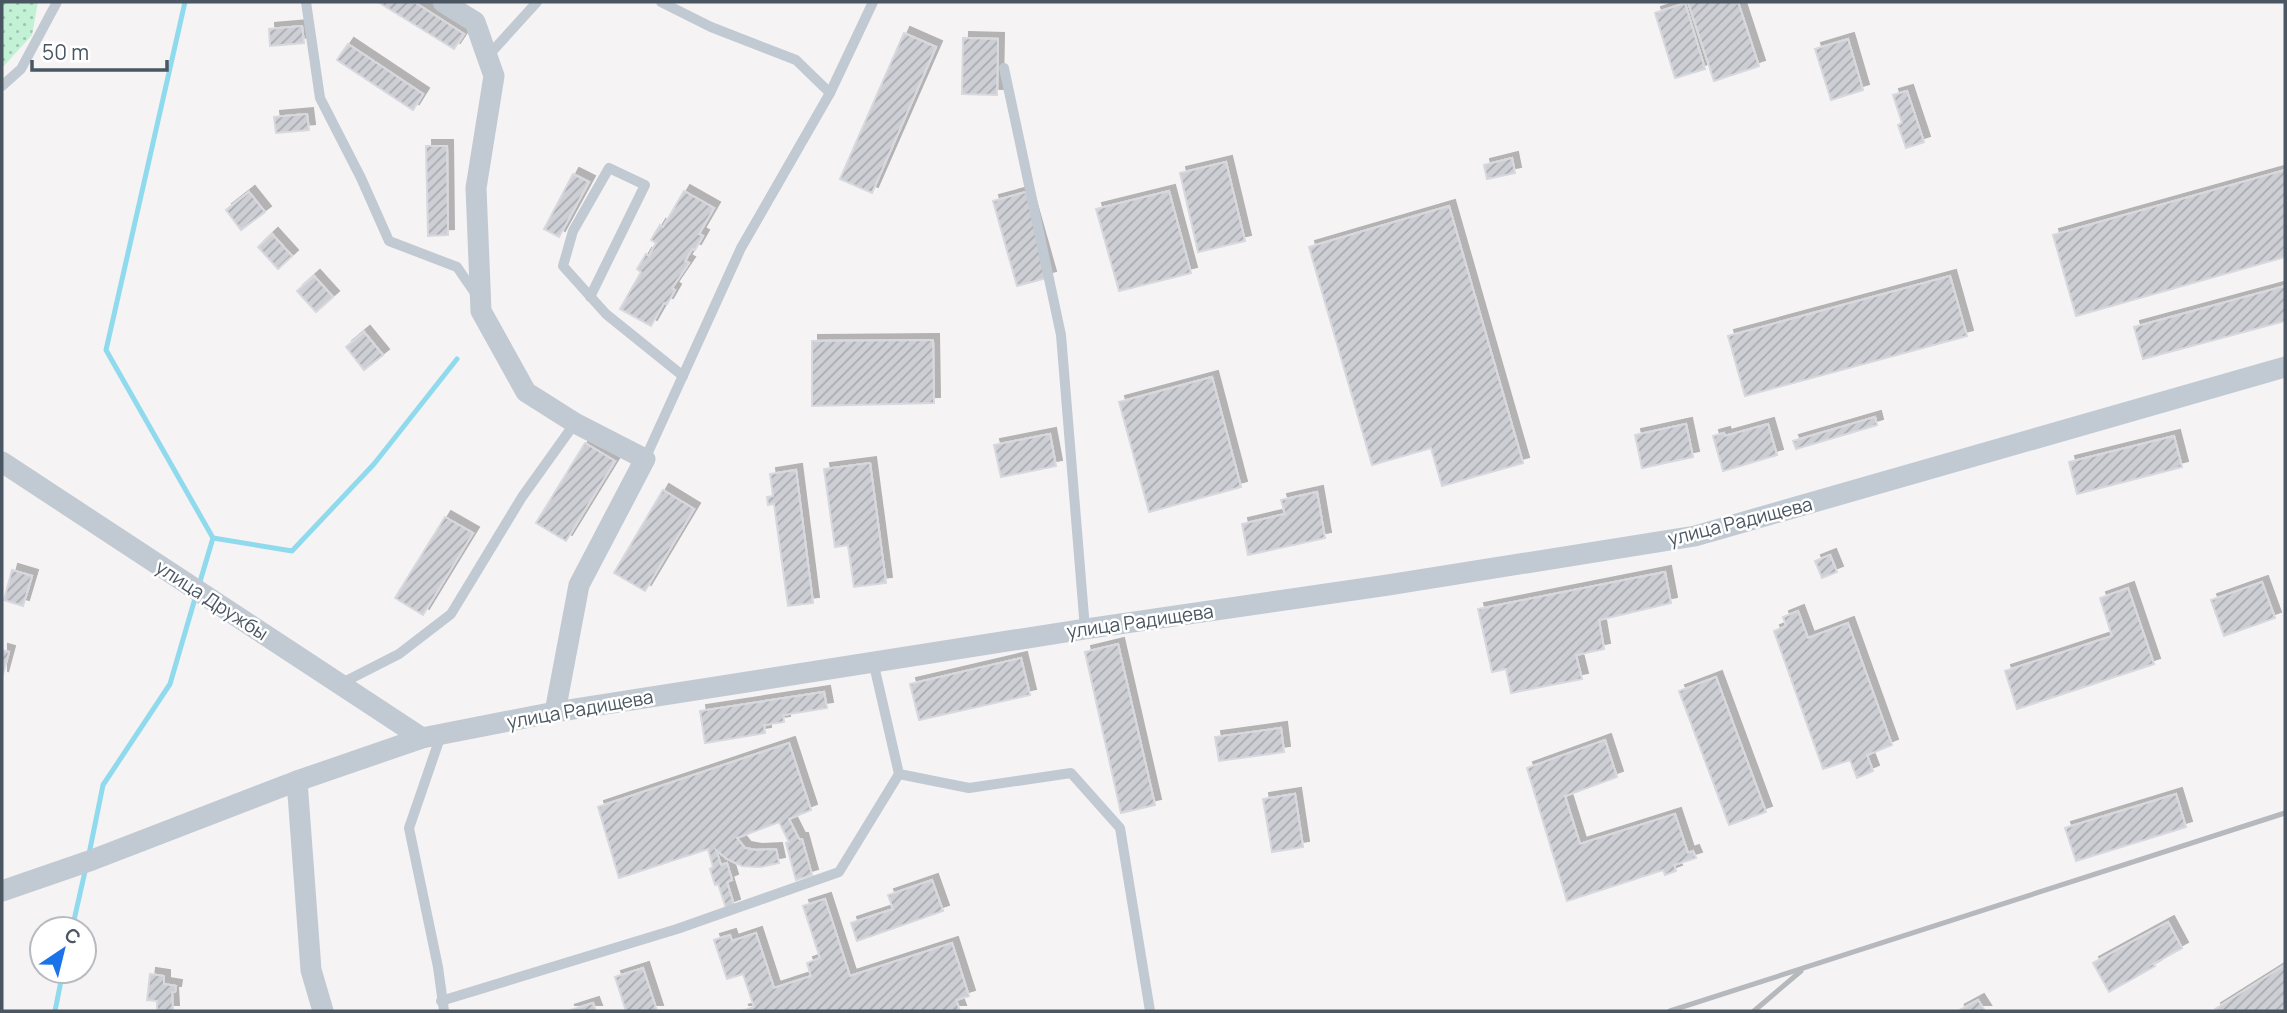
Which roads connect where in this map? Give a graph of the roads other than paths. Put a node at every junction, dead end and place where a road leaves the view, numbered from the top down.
1 (57, 2) edge
2 (306, 2) edge
3 (443, 2) edge
4 (537, 2) edge
5 (661, 2) edge
6 (873, 2) edge
7 (487, 57) junction
8 (1004, 68) dead end
9 (2, 86) edge
10 (830, 93) junction
11 (590, 297) junction
12 (481, 301) junction
13 (2285, 367) edge
14 (683, 376) junction
15 (575, 423) junction
16 (645, 459) junction
17 (3, 468) edge
18 (1085, 629) junction
19 (873, 661) junction
20 (340, 684) junction
21 (555, 712) junction
22 (432, 736) junction
23 (899, 774) junction
24 (297, 781) junction
25 (2, 891) edge
26 (442, 1006) edge
27 (323, 1011) edge
28 (1150, 1011) edge

1 - 9 lane
2 - 12 lane
3 - 7 street
4 - 7 lane
5 - 10 lane
6 - 10 lane
7 - 12 street
8 - 18 lane
10 - 14 lane
11 - 11 lane
11 - 14 lane
12 - 15 street
13 - 18 street, улица Радищева
14 - 16 lane
15 - 16 street
15 - 20 lane
16 - 21 street
17 - 20 street, улица Дружбы
18 - 19 street, улица Радищева
19 - 21 street, улица Радищева
19 - 23 lane
20 - 22 street, улица Дружбы
21 - 22 street, улица Радищева
22 - 24 street, улица Радищева
22 - 26 lane
23 - 26 lane
23 - 28 lane
24 - 25 street, улица Радищева
24 - 27 street

